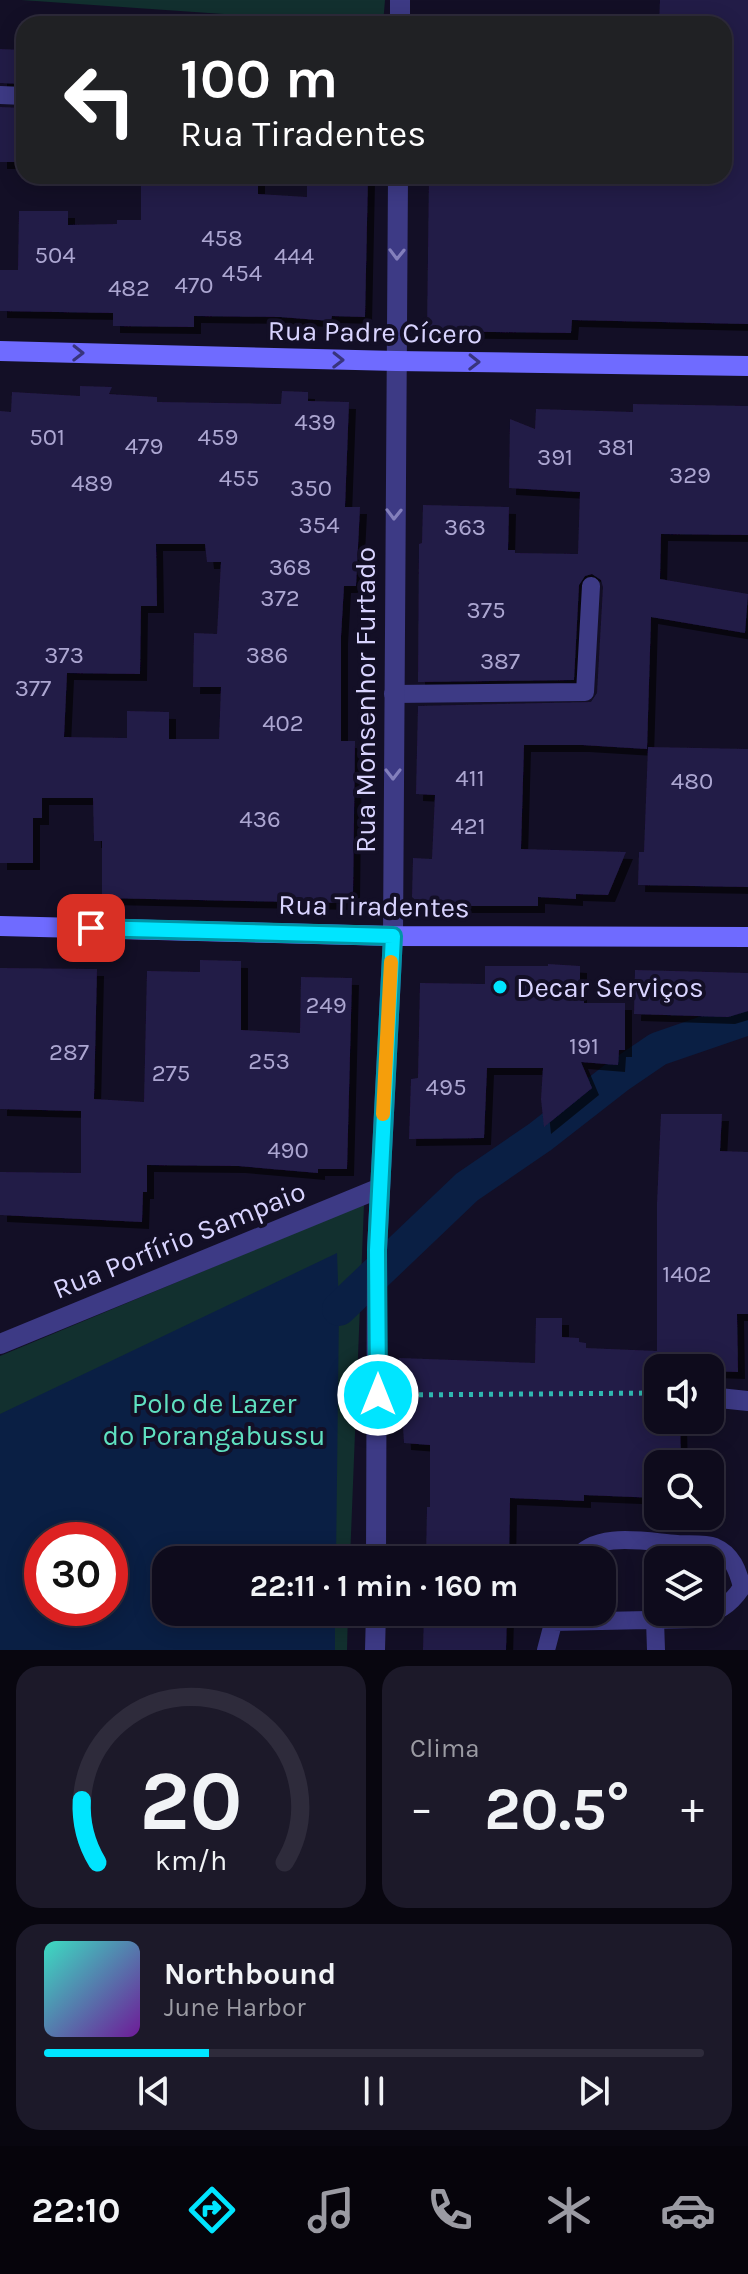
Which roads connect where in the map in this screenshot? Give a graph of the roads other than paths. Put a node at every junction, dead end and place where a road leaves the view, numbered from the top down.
1 (398, 184) edge
2 (0, 351) edge
3 (396, 361) junction
4 (748, 366) edge
5 (591, 586) dead end
6 (393, 694) junction
7 (0, 926) edge
8 (393, 936) junction
9 (748, 937) edge
10 (380, 1188) junction
11 (0, 1344) edge
12 (724, 1398) edge
13 (748, 1401) edge
14 (376, 1546) edge
15 (593, 1546) edge
16 (714, 1546) edge
17 (724, 1553) edge
18 (724, 1607) edge
19 (616, 1619) edge
20 (644, 1620) edge
21 (376, 1626) edge
22 (553, 1626) edge
23 (655, 1626) edge
24 (375, 1650) edge
25 (546, 1650) edge
26 (656, 1650) edge

1 -> 3 street, Rua Monsenhor Furtado
2 -> 3 street, Rua Padre Cícero
3 -> 4 street, Rua Padre Cícero
3 -> 6 street, Rua Monsenhor Furtado
5 - 6 lane
6 -> 8 street, Rua Monsenhor Furtado
7 - 8 street, Rua Tiradentes
8 - 9 street, Rua Tiradentes
8 - 10 street, Rua Monsenhor Furtado
10 - 11 street, Rua Porfírio Sampaio
10 - 14 street, Rua Monsenhor Furtado
12 - 13 street
15 - 16 lane
17 - 18 lane
19 - 20 lane
21 - 24 street
22 - 25 lane
23 - 26 lane

